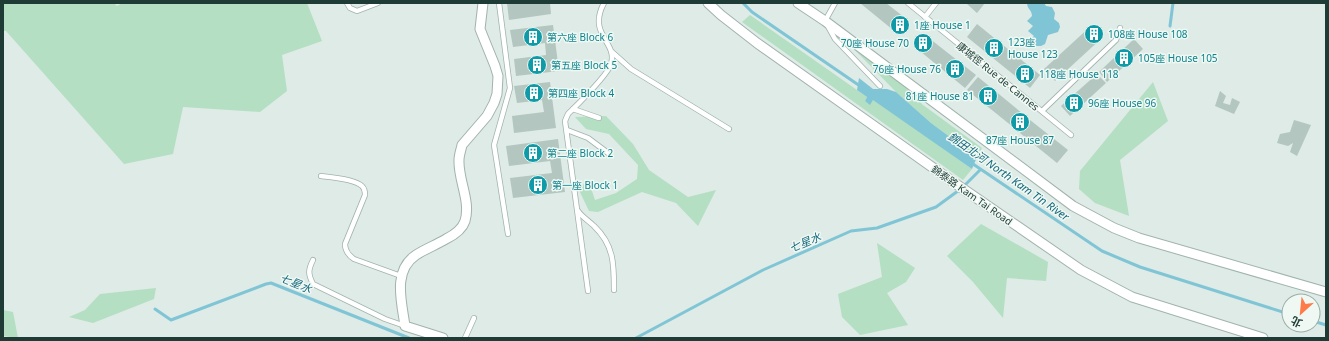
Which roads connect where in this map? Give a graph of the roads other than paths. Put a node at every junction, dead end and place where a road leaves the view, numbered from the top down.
1 (347, 3) edge
2 (378, 3) edge
3 (484, 3) edge
4 (499, 3) edge
5 (604, 3) edge
6 (708, 3) edge
7 (798, 3) edge
8 (835, 3) edge
9 (908, 3) edge
10 (936, 3) edge
11 (925, 17) junction
12 (825, 21) junction
13 (1120, 28) dead end
14 (612, 52) junction
15 (880, 86) dead end
16 (573, 109) junction
17 (1042, 111) junction
18 (599, 118) dead end
19 (729, 129) dead end
20 (567, 130) junction
21 (1071, 135) dead end
22 (608, 153) dead end
23 (321, 176) dead end
24 (578, 212) junction
25 (508, 234) dead end
26 (313, 260) dead end
27 (401, 276) junction
28 (614, 290) dead end
29 (588, 291) dead end
30 (1326, 292) edge
31 (474, 318) dead end
32 (405, 326) junction
33 (443, 338) edge
34 (465, 338) edge
35 (1263, 338) edge

1 - 2 lane
3 - 27 street
4 - 25 lane
5 - 14 lane
6 - 35 street, 錦泰路 Kam Tai Road
7 - 12 street
8 - 12 lane
9 - 11 lane, 康城徑 Rue de Cannes
10 - 11 lane
11 - 17 lane, 康城徑 Rue de Cannes
12 - 15 lane
12 - 30 street
13 - 17 lane
14 - 16 lane
14 - 19 lane
16 - 18 lane
16 - 20 lane
17 - 21 lane, 康城徑 Rue de Cannes
20 - 22 lane
20 - 24 lane
23 - 27 lane
24 - 28 lane
24 - 29 lane
26 - 32 lane
27 - 32 street
31 - 34 lane
32 - 33 street

